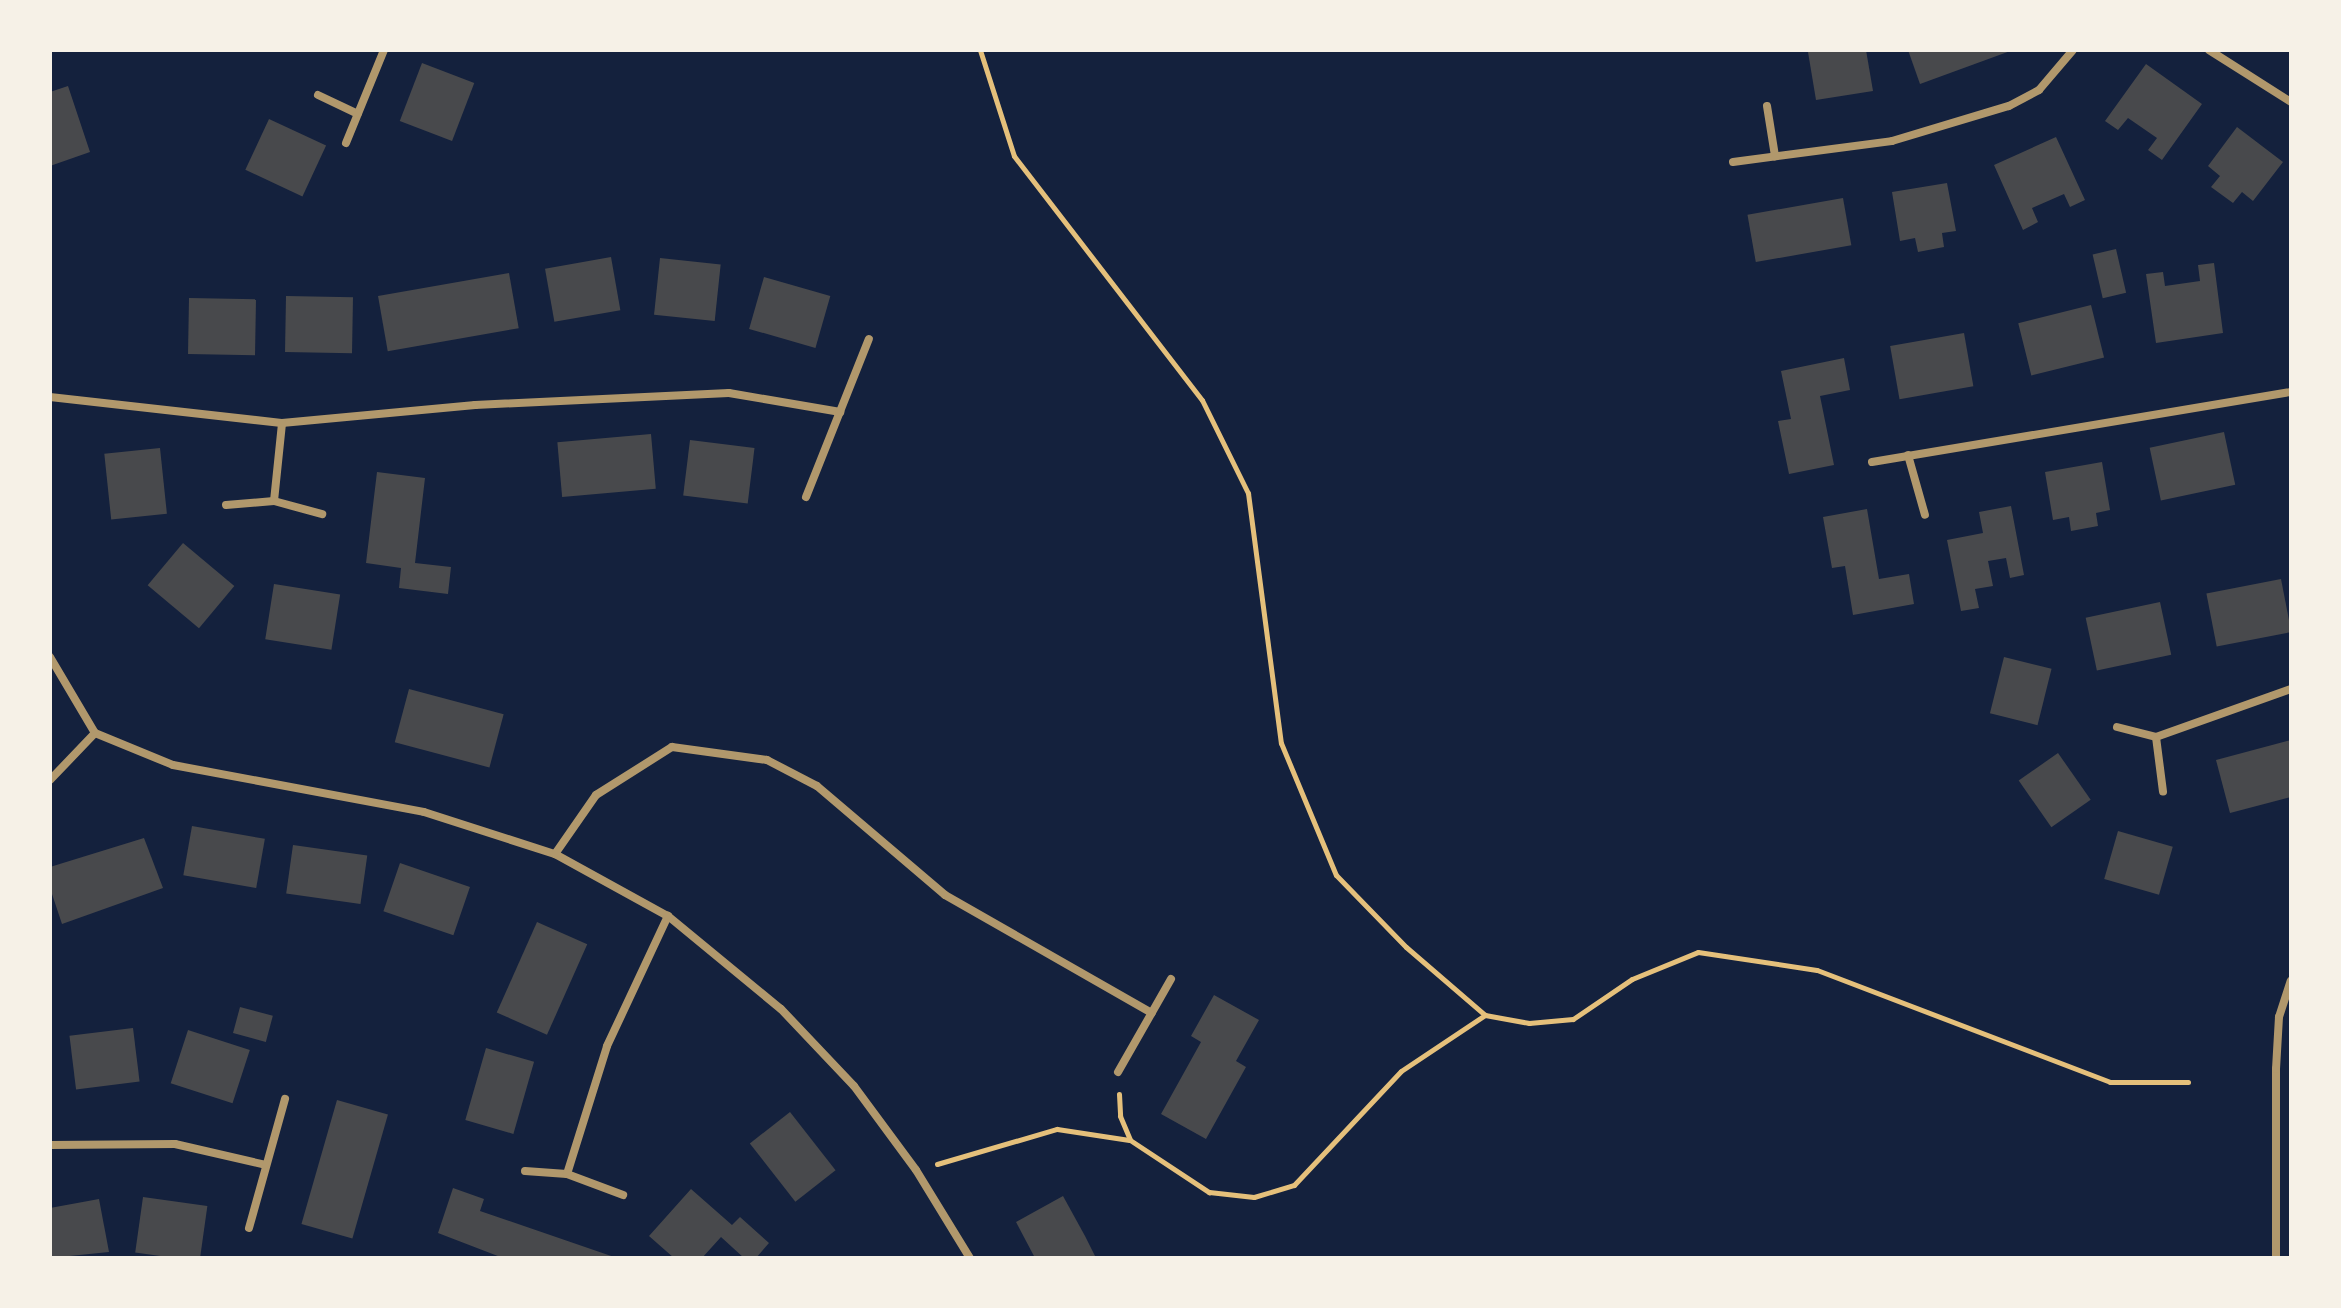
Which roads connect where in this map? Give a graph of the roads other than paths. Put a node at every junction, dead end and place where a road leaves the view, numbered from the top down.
1 (384, 50) edge
2 (2073, 50) edge
3 (2209, 50) edge
4 (318, 95) dead end
5 (2291, 102) edge
6 (1767, 106) dead end
7 (358, 114) junction
8 (346, 143) dead end
9 (1775, 156) junction
10 (1733, 162) dead end
11 (869, 339) dead end
12 (2291, 392) edge
13 (50, 397) edge
14 (840, 412) junction
15 (282, 423) junction
16 (1908, 455) junction
17 (1872, 462) dead end
18 (806, 497) dead end
19 (274, 501) junction
20 (226, 505) dead end
21 (322, 514) dead end
22 (1925, 515) dead end
23 (50, 657) edge
24 (2291, 689) edge
25 (2117, 727) dead end
26 (95, 733) junction
27 (2156, 737) junction
28 (50, 780) edge
29 (2163, 792) dead end
30 (555, 854) junction
31 (668, 916) junction
32 (1171, 979) dead end
33 (2291, 981) edge
34 (1152, 1013) junction
35 (1118, 1072) road end
36 (285, 1099) dead end
37 (50, 1145) edge
38 (266, 1165) junction
39 (525, 1171) dead end
40 (567, 1174) junction
41 (623, 1195) dead end
42 (249, 1228) dead end
43 (970, 1258) edge
44 (2276, 1258) edge

1 - 7 street
2 - 9 street
3 - 5 street
4 - 7 street
6 - 9 street
7 - 8 street
9 - 10 street
11 - 14 street
12 - 16 street
13 - 15 street
14 - 15 street
14 - 18 street
15 - 19 street
16 - 17 street
16 - 22 street
19 - 20 street
19 - 21 street
23 - 26 street
24 - 27 street
25 - 27 street
26 - 28 street
26 - 30 street
27 - 29 street
30 - 31 street
30 - 34 street
31 - 40 street
31 - 43 street
32 - 34 street
33 - 44 street
34 - 35 street
36 - 38 street
37 - 38 street
38 - 42 street
39 - 40 street
40 - 41 street

